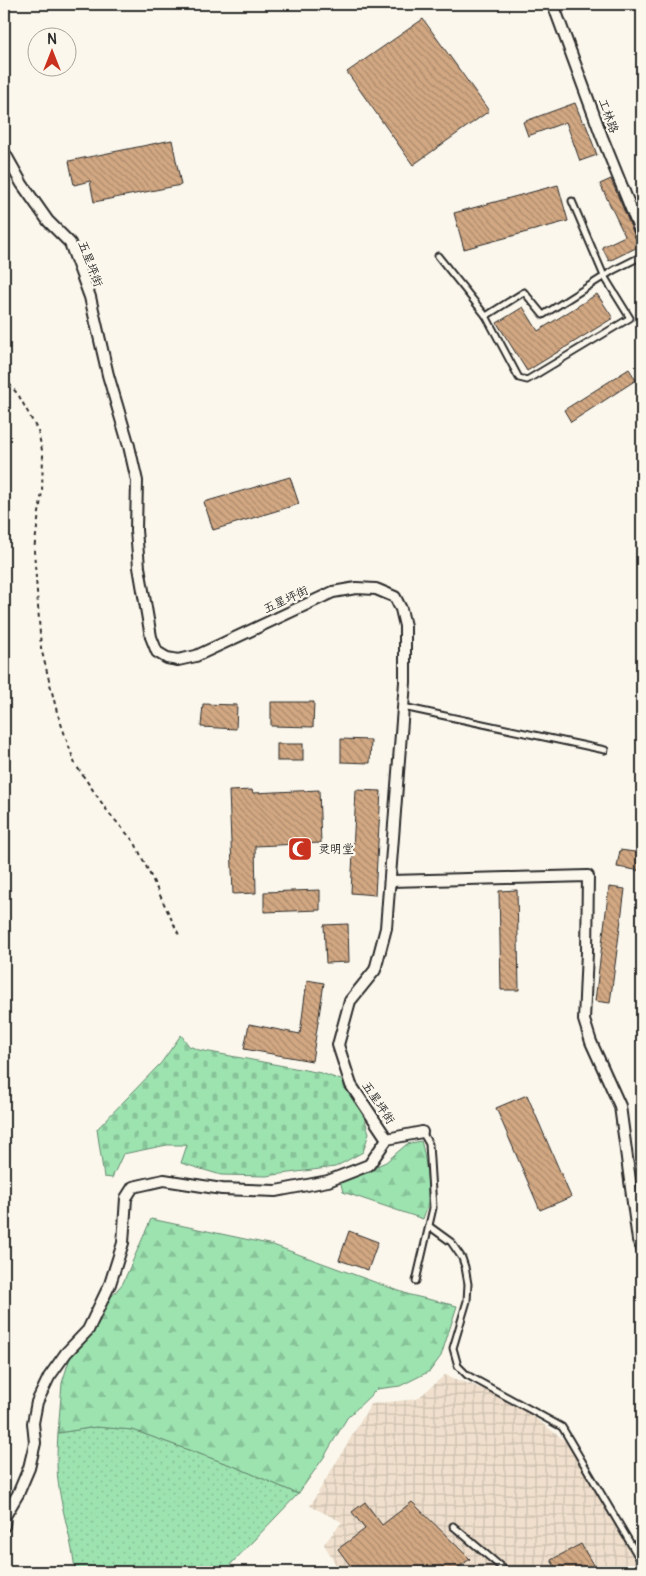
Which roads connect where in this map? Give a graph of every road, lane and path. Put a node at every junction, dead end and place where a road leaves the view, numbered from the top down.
1 (553, 4) edge
2 (4, 152) edge
3 (572, 201) dead end
4 (642, 236) edge
5 (438, 256) dead end
6 (642, 256) edge
7 (604, 276) junction
8 (486, 316) junction
9 (4, 377) edge
10 (402, 707) junction
11 (605, 750) dead end
12 (391, 881) junction
13 (179, 935) dead end
14 (422, 1132) joint
15 (387, 1139) junction
16 (429, 1226) junction
17 (642, 1248) edge
18 (416, 1282) dead end
19 (4, 1526) edge
20 (453, 1526) dead end
21 (642, 1563) edge
22 (507, 1572) edge

1 - 4 street, 工林路
2 - 10 street, 五星坪街
3 - 7 lane
5 - 8 lane
6 - 7 lane
7 - 8 lane
7 - 8 lane
9 - 13 path
10 - 11 lane
10 - 12 street, 五星坪街
12 - 15 street, 五星坪街
12 - 17 street
14 - 15 street
14 - 16 lane
15 - 19 street
16 - 18 lane
16 - 21 lane
20 - 22 lane

